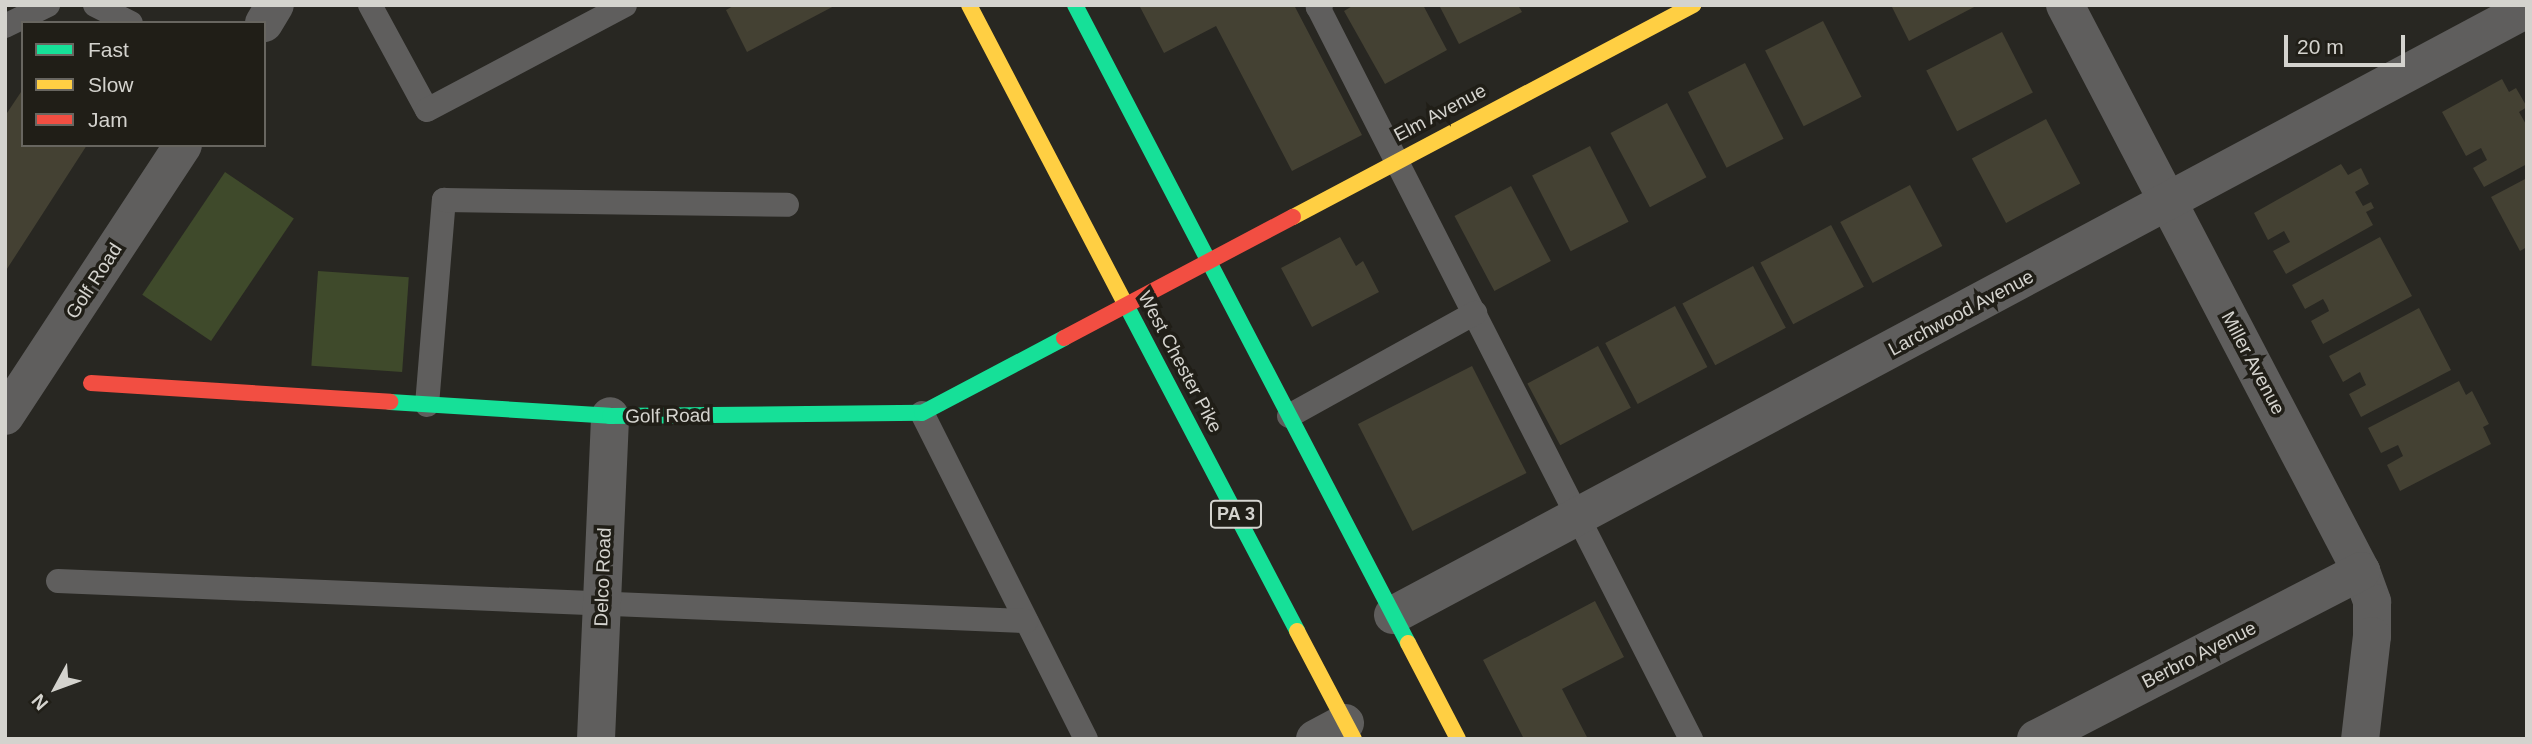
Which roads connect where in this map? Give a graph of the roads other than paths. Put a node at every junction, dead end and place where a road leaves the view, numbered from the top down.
1 (48, 5) edge
2 (95, 5) edge
3 (275, 5) edge
4 (370, 5) edge
5 (625, 5) edge
6 (969, 5) edge
7 (1075, 5) edge
8 (1321, 5) edge
9 (1693, 5) edge
10 (2065, 5) edge
11 (2527, 9) edge
12 (127, 21) edge
13 (265, 21) edge
14 (5, 26) edge
15 (182, 147) edge
16 (1396, 160) junction
17 (2169, 203) junction
18 (787, 205) dead end
19 (1209, 261) junction
20 (1126, 306) junction
21 (1475, 313) junction
22 (91, 383) dead end
23 (427, 405) junction
24 (922, 413) junction
25 (5, 416) edge
26 (610, 416) junction
27 (1289, 416) junction
28 (1579, 515) junction
29 (2361, 571) junction
30 (58, 581) dead end
31 (602, 603) junction
32 (1393, 615) junction
33 (1026, 621) junction
34 (1338, 733) edge
35 (596, 739) edge
36 (1086, 739) edge
37 (1458, 739) edge
38 (1691, 739) edge
39 (2036, 739) edge
40 (2360, 739) edge

1 - 14 lane
2 - 12 lane
3 - 13 street
4 - 5 lane
6 - 20 street, West Chester Pike / PA 3
7 - 19 street
8 - 16 lane
9 - 16 street, Elm Avenue
10 - 17 street, Miller Avenue
11 - 17 street, Larchwood Avenue
15 - 25 street, Golf Road
16 - 19 street, Elm Avenue
16 - 21 lane
17 - 28 street, Larchwood Avenue
17 - 29 street, Miller Avenue
18 - 23 lane
19 - 20 street, Golf Road
19 - 27 street
20 - 24 street, Golf Road
20 - 34 street, West Chester Pike / PA 3
21 - 27 lane
21 - 28 lane
22 - 23 street, Golf Road
23 - 26 street, Golf Road
24 - 26 street, Golf Road
24 - 33 lane
26 - 31 street, Delco Road
27 - 32 street
28 - 32 street, Larchwood Avenue
28 - 38 lane
29 - 39 street, Berbro Avenue
29 - 40 street, Miller Avenue
30 - 31 lane
31 - 33 lane
31 - 35 street, Delco Road
32 - 37 street
33 - 36 lane

